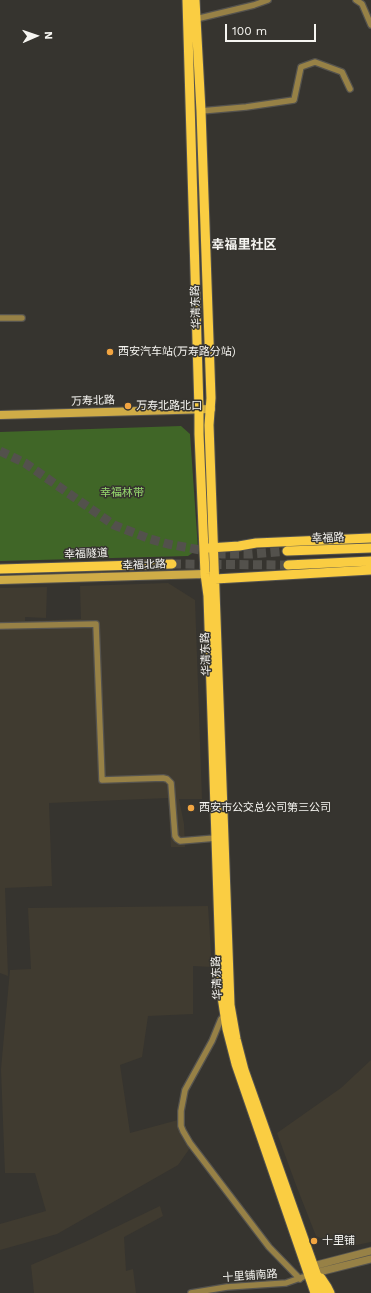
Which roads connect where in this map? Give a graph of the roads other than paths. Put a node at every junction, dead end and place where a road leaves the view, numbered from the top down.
1 (186, 0) edge
2 (195, 0) edge
3 (268, 0) edge
4 (356, 0) edge
5 (196, 19) junction
6 (371, 25) edge
7 (350, 89) dead end
8 (201, 111) junction
9 (0, 318) edge
10 (22, 318) dead end
11 (199, 409) junction
12 (210, 409) junction
13 (0, 415) edge
14 (371, 538) edge
15 (204, 548) junction
16 (214, 548) junction
17 (371, 548) edge
18 (286, 551) tunnel mouth
19 (371, 561) edge
20 (172, 564) tunnel mouth
21 (288, 564) tunnel mouth
22 (0, 569) edge
23 (371, 570) edge
24 (205, 574) junction
25 (215, 579) junction
26 (0, 580) edge
27 (0, 626) edge
28 (216, 838) junction
29 (218, 936) junction
30 (220, 1019) junction
31 (371, 1251) edge
32 (371, 1259) edge
33 (313, 1271) junction
34 (300, 1279) junction
35 (191, 1293) edge
36 (315, 1293) edge
37 (323, 1293) edge
38 (330, 1293) edge

1 - 11 main road, 华清东路
2 - 5 main road, 华清东路
3 - 5 street
4 - 6 street
5 - 8 main road, 华清东路
7 - 8 street
8 - 12 main road, 华清东路
9 - 10 street
11 - 12 main road, 万寿北路
11 - 13 main road, 万寿北路
11 - 15 main road, 华清东路
12 - 16 main road, 华清东路
14 - 16 main road
15 - 16 main road
15 - 24 main road, 华清东路
16 - 25 main road, 华清东路
17 - 18 main road, 幸福路
19 - 21 main road
20 - 22 main road, 幸福隧道
23 - 25 main road
24 - 25 main road, 幸福北路
24 - 26 main road, 幸福北路
24 - 28 main road, 华清东路
25 - 33 main road, 华清东路
27 - 28 street
28 - 29 main road, 华清东路
29 - 30 main road
29 - 33 main road, 华清东路
30 - 33 main road
30 - 34 street
31 - 33 street
32 - 33 street
33 - 34 street, 十里铺南路
33 - 36 main road, 华清东路
33 - 37 main road, 华清东路
33 - 38 main road
34 - 35 street, 十里铺南路

